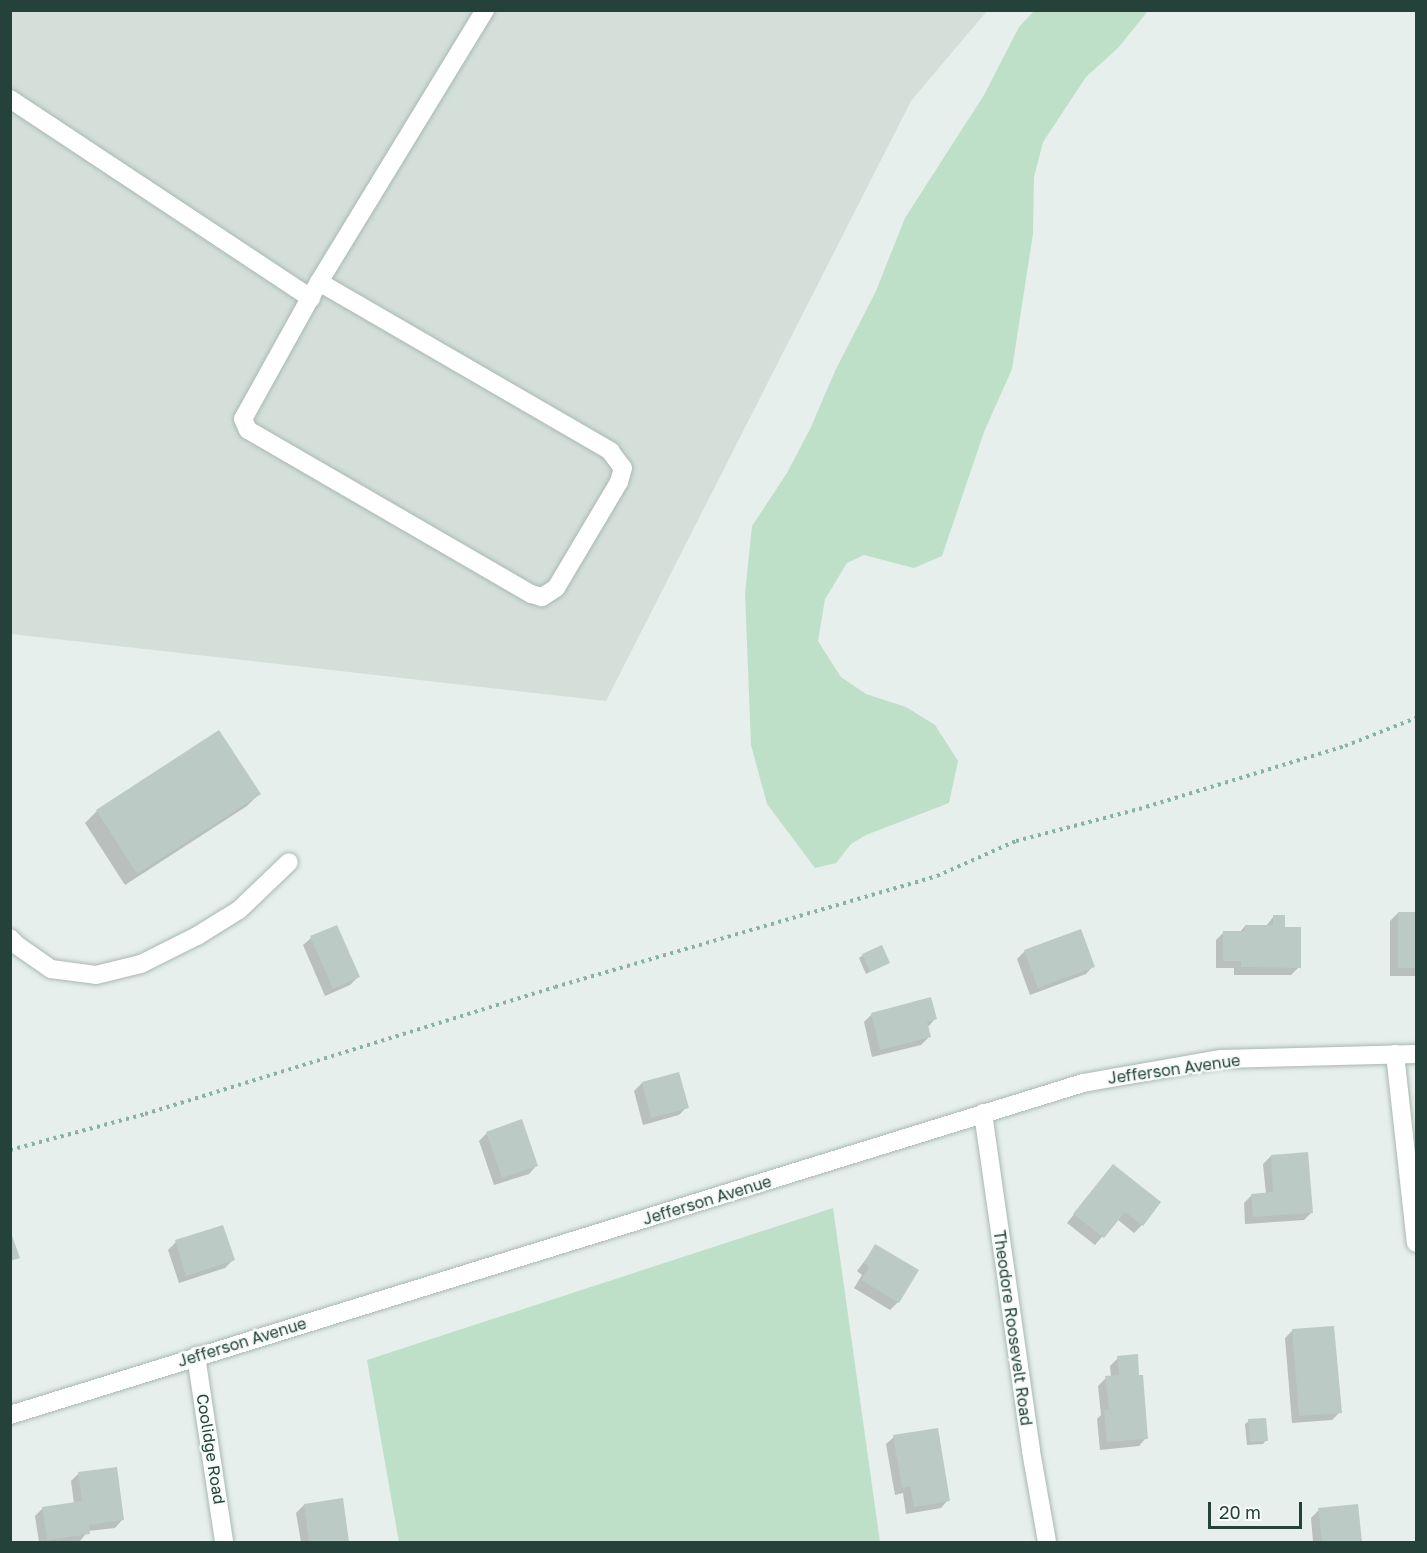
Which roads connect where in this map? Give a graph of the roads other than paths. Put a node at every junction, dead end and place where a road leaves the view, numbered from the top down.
1 (485, 10) edge
2 (10, 99) edge
3 (315, 290) junction
4 (289, 862) dead end
5 (10, 938) edge
6 (1395, 1054) junction
7 (1416, 1054) edge
8 (983, 1113) junction
9 (1416, 1243) edge
10 (196, 1356) junction
11 (10, 1415) edge
12 (224, 1542) edge
13 (1047, 1542) edge

1 - 3 street
2 - 3 street
3 - 3 street
4 - 5 street
6 - 7 street, Jefferson Avenue
6 - 8 street, Jefferson Avenue
6 - 9 street
8 - 10 street, Jefferson Avenue
8 - 13 street, Theodore Roosevelt Road
10 - 11 street, Jefferson Avenue
10 - 12 street, Coolidge Road

